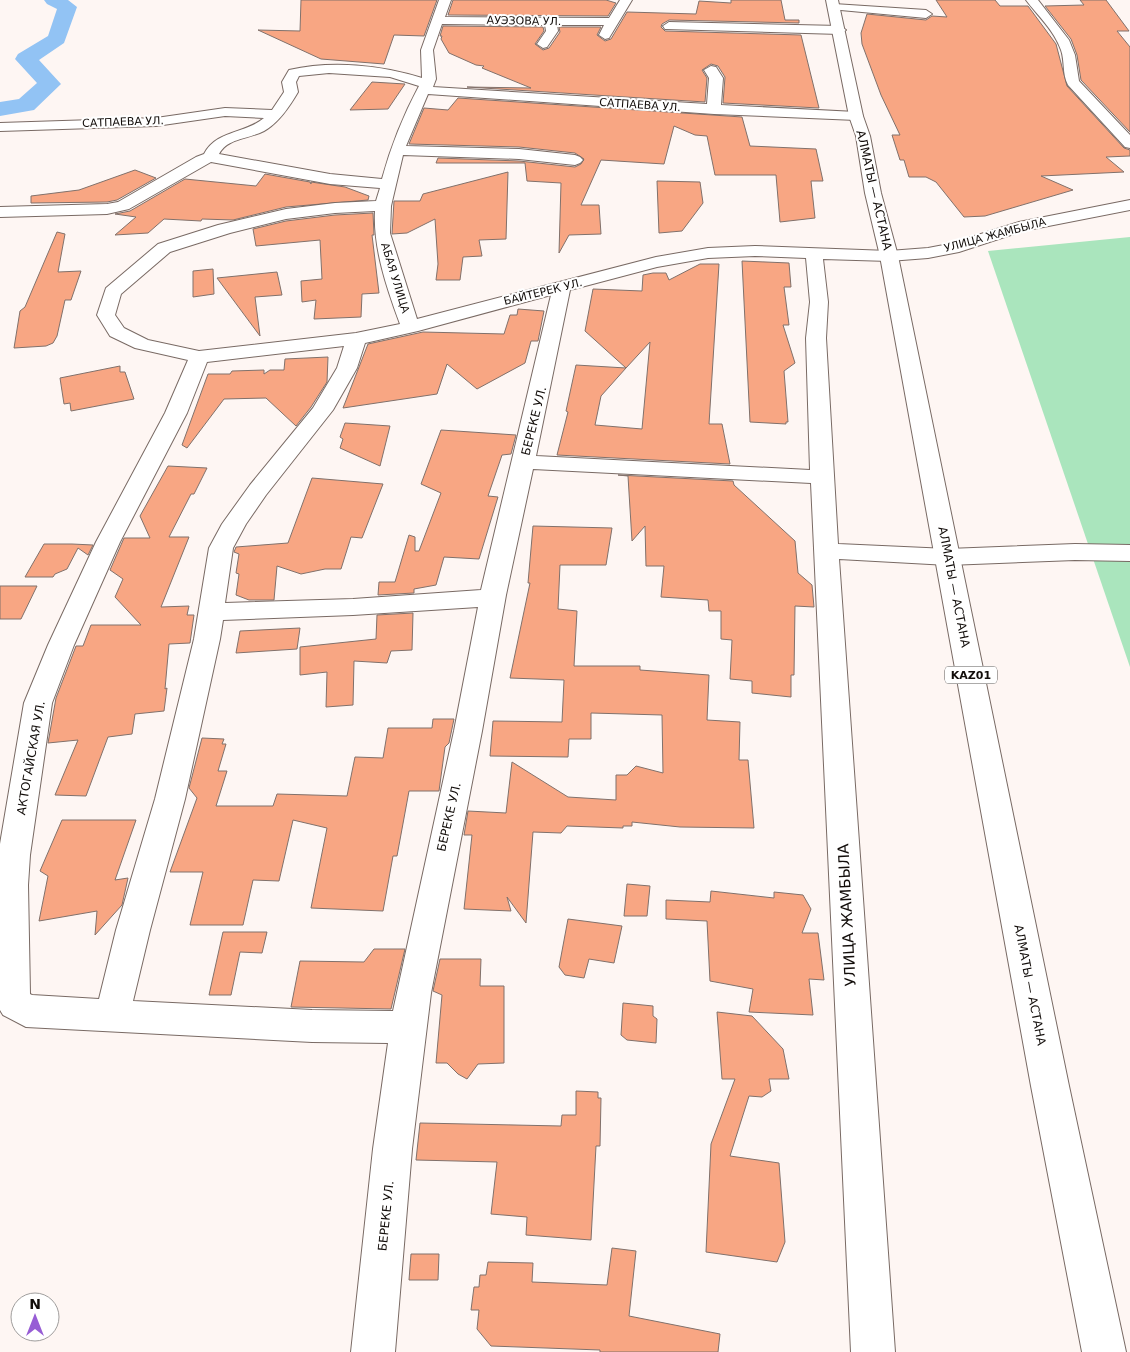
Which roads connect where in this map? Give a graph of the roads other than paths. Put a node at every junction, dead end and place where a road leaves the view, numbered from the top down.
1 (445, 0) edge
2 (626, 0) edge
3 (1032, 0) edge
4 (835, 12) edge
5 (926, 14) dead end
6 (438, 20) junction
7 (551, 22) junction
8 (611, 22) junction
9 (669, 26) dead end
10 (605, 35) dead end
11 (543, 44) dead end
12 (711, 70) dead end
13 (427, 83) junction
14 (714, 110) junction
15 (274, 114) junction
16 (856, 116) junction
17 (0, 127) edge
18 (1130, 144) edge
19 (397, 150) junction
20 (210, 157) junction
21 (575, 160) dead end
22 (388, 184) junction
23 (1130, 205) edge
24 (383, 206) junction
25 (0, 212) edge
26 (814, 254) junction
27 (889, 256) junction
28 (562, 287) junction
29 (411, 327) junction
30 (356, 339) junction
31 (199, 357) junction
32 (523, 462) junction
33 (822, 477) junction
34 (826, 552) junction
35 (1130, 553) edge
36 (948, 557) junction
37 (492, 598) junction
38 (212, 612) junction
39 (13, 1016) edge
40 (112, 1016) junction
41 (408, 1027) junction
42 (373, 1352) edge
43 (873, 1352) edge
44 (1104, 1352) edge

1 - 6 main road
2 - 8 main road
3 - 18 main road
4 - 5 main road
4 - 9 main road
4 - 16 main road, АЛМАТЫ — АСТАНА / KАZ01
6 - 7 main road, АУЭЗОВА УЛ.
6 - 13 main road
7 - 8 main road, АУЭЗОВА УЛ.
7 - 11 main road
8 - 10 main road
12 - 14 main road
13 - 14 main road, САТПАЕВА УЛ.
13 - 15 main road, САТПАЕВА УЛ.
13 - 19 main road, АБАЯ УЛИЦА
14 - 16 main road, САТПАЕВА УЛ.
15 - 17 main road, САТПАЕВА УЛ.
15 - 20 main road, САТПАЕВА УЛ.
16 - 27 main road, АЛМАТЫ — АСТАНА / KАZ01
19 - 21 main road
19 - 22 main road, АБАЯ УЛИЦА
20 - 22 main road
20 - 25 main road
22 - 24 main road, АБАЯ УЛИЦА
23 - 27 main road, УЛИЦА ЖАМБЫЛА
24 - 29 main road, АБАЯ УЛИЦА
24 - 31 main road, БАЙТЕРЕК УЛ.
26 - 27 main road, БАЙТЕРЕК УЛ.
26 - 28 main road, БАЙТЕРЕК УЛ.
26 - 33 main road, УЛИЦА ЖАМБЫЛА
27 - 36 main road, АЛМАТЫ — АСТАНА / KАZ01
28 - 29 main road, БАЙТЕРЕК УЛ.
28 - 32 main road, БЕРЕКЕ УЛ.
29 - 30 main road, БАЙТЕРЕК УЛ.
30 - 31 main road, БАЙТЕРЕК УЛ.
30 - 38 main road
31 - 39 main road, АКТОГАЙСКАЯ УЛ.
32 - 33 main road
32 - 37 main road, БЕРЕКЕ УЛ.
33 - 34 main road, УЛИЦА ЖАМБЫЛА
34 - 36 main road
34 - 43 main road, УЛИЦА ЖАМБЫЛА
35 - 36 main road
36 - 44 main road, АЛМАТЫ — АСТАНА / KАZ01
37 - 38 main road
37 - 41 main road, БЕРЕКЕ УЛ.
38 - 40 main road
39 - 40 main road, АКТОГАЙСКАЯ УЛ.
40 - 41 main road, АКТОГАЙСКАЯ УЛ.
41 - 42 main road, БЕРЕКЕ УЛ.

